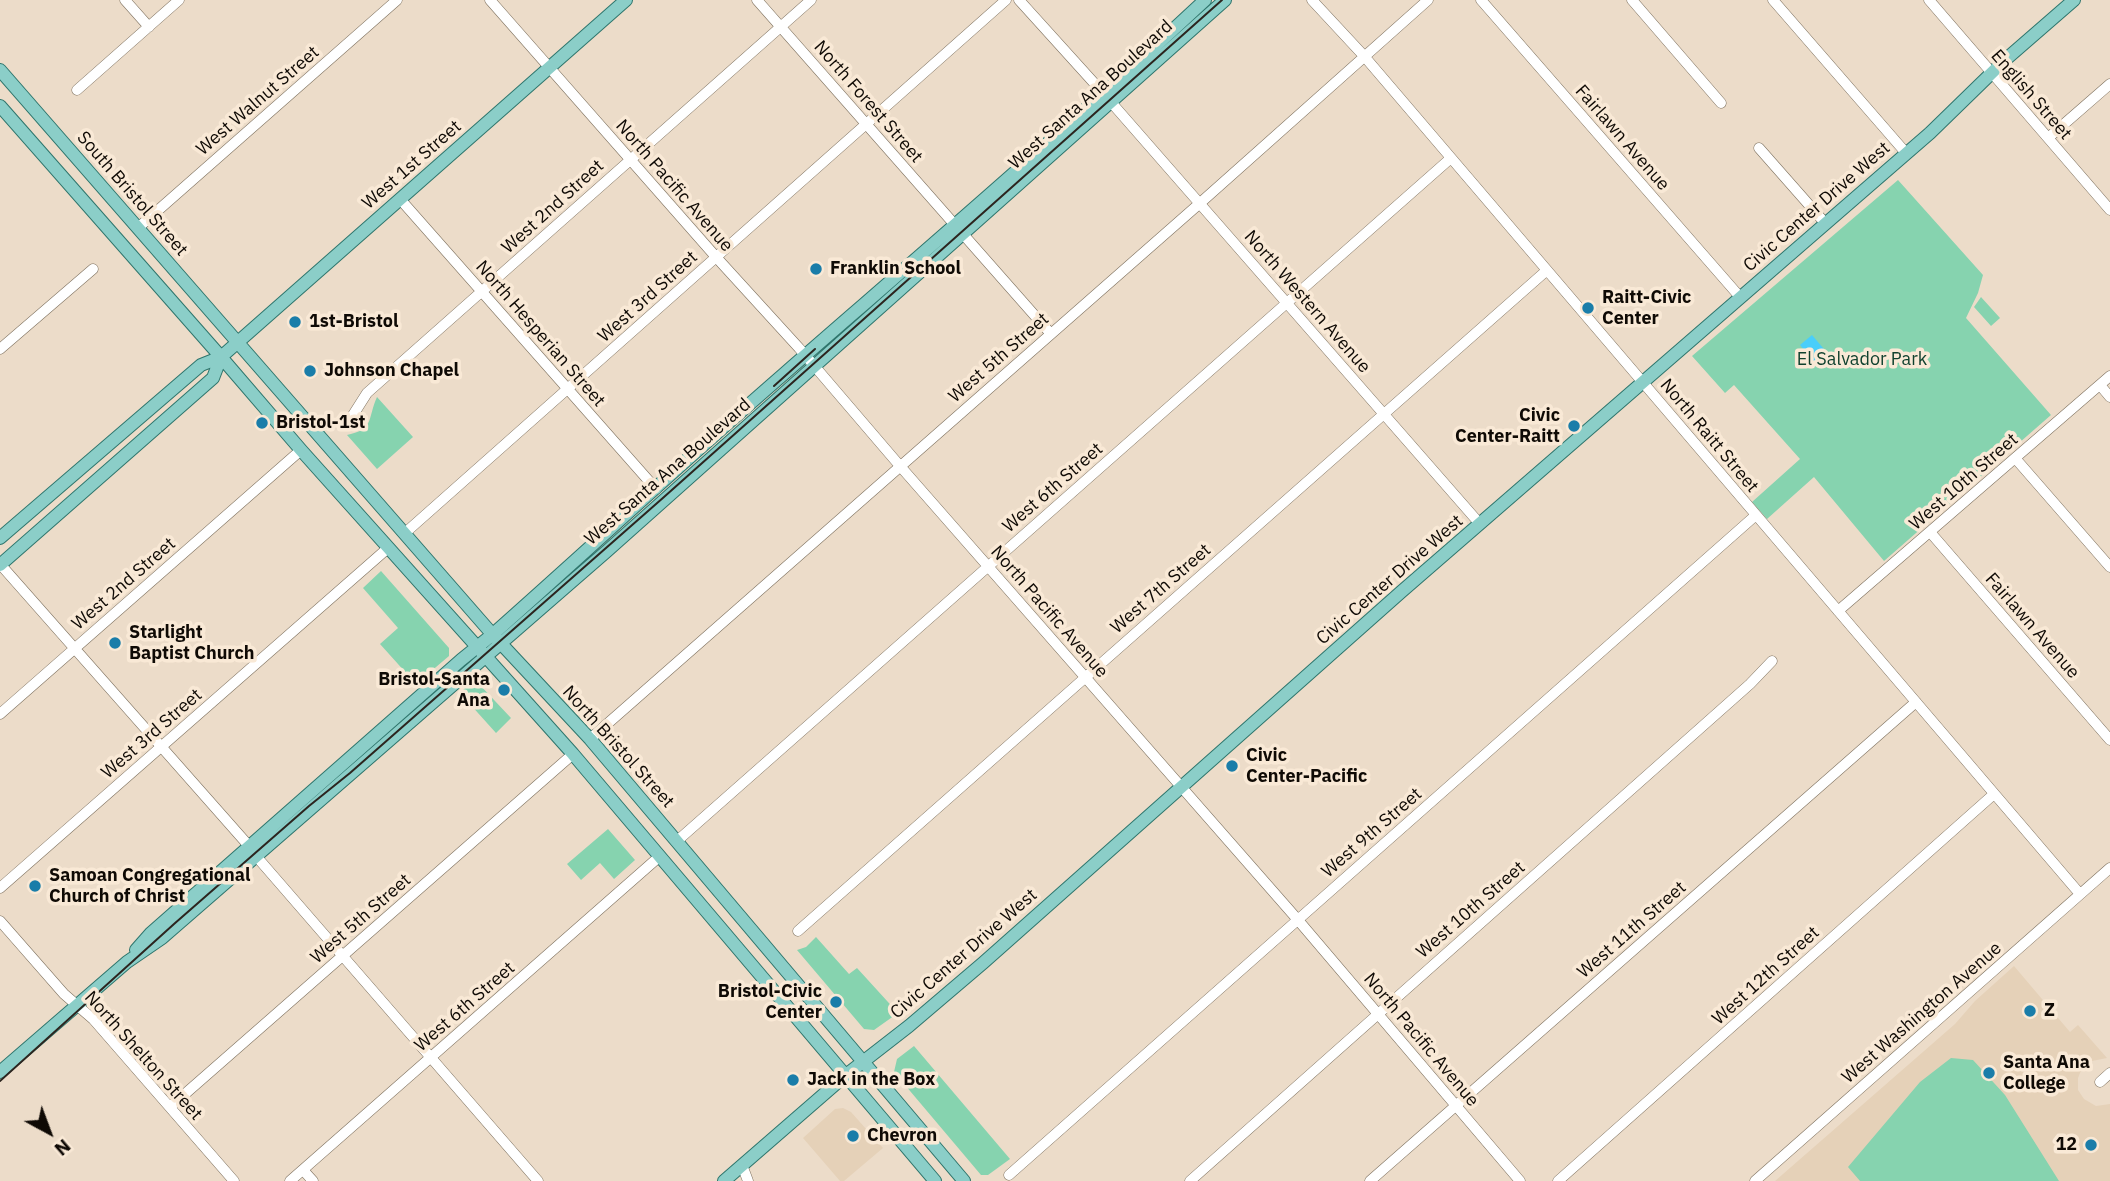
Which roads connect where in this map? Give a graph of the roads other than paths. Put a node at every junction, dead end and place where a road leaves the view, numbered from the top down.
1 (125, 0) edge
2 (179, 0) edge
3 (397, 0) edge
4 (490, 0) edge
5 (626, 0) edge
6 (757, 0) edge
7 (811, 0) edge
8 (1006, 0) edge
9 (1019, 0) edge
10 (1205, 0) edge
11 (1225, 0) edge
12 (1312, 0) edge
13 (1428, 0) edge
14 (1481, 0) edge
15 (1633, 0) edge
16 (1773, 0) edge
17 (1928, 0) edge
18 (2074, 0) edge
19 (149, 27) junction
20 (781, 27) junction
21 (1364, 56) junction
22 (549, 68) junction
23 (0, 69) edge
24 (1992, 73) junction
25 (2110, 84) edge
26 (77, 90) dead end
27 (1107, 97) junction
28 (1721, 103) dead end
29 (0, 106) edge
30 (866, 124) junction
31 (2048, 138) junction
32 (1759, 148) dead end
33 (1906, 153) junction
34 (1451, 158) junction
35 (630, 160) junction
36 (400, 199) junction
37 (1199, 204) junction
38 (2110, 210) edge
39 (1825, 223) junction
40 (139, 227) junction
41 (959, 229) junction
42 (716, 257) junction
43 (93, 269) dead end
44 (1546, 271) junction
45 (481, 292) junction
46 (1740, 298) junction
47 (1286, 303) junction
48 (1051, 334) junction
49 (237, 343) junction
50 (0, 349) edge
51 (221, 357) junction
52 (810, 361) junction
53 (2110, 376) edge
54 (1643, 382) junction
55 (2099, 385) junction
56 (567, 389) junction
57 (2110, 397) edge
58 (1384, 414) junction
59 (353, 415) dead end
60 (300, 450) junction
61 (2015, 458) junction
62 (900, 466) junction
63 (656, 488) junction
64 (1756, 515) junction
65 (1480, 524) junction
66 (1930, 532) junction
67 (405, 533) junction
68 (0, 538) edge
69 (388, 548) junction
70 (0, 565) edge
71 (988, 566) junction
72 (2110, 567) edge
73 (1838, 611) junction
74 (496, 639) junction
75 (74, 649) junction
76 (480, 652) junction
77 (1772, 662) dead end
78 (1086, 677) junction
79 (1916, 702) junction
80 (0, 714) edge
81 (590, 739) junction
82 (2110, 740) edge
83 (161, 747) junction
84 (573, 754) junction
85 (1182, 787) junction
86 (1994, 794) junction
87 (677, 841) junction
88 (252, 851) junction
89 (660, 856) junction
90 (2110, 868) edge
91 (0, 888) edge
92 (2080, 894) junction
93 (1298, 920) junction
94 (0, 921) edge
95 (798, 931) dead end
96 (344, 955) junction
97 (77, 1005) junction
98 (1378, 1013) junction
99 (431, 1058) junction
100 (863, 1061) junction
101 (0, 1073) edge
102 (2110, 1073) edge
103 (846, 1075) junction
104 (2100, 1082) dead end
105 (1456, 1105) junction
106 (170, 1108) junction
107 (742, 1165) junction
108 (303, 1170) junction
109 (1009, 1175) dead end
110 (234, 1181) edge
111 (290, 1181) edge
112 (313, 1181) edge
113 (538, 1181) edge
114 (724, 1181) edge
115 (748, 1181) edge
116 (934, 1181) edge
117 (964, 1181) edge
118 (1190, 1181) edge
119 (1370, 1181) edge
120 (1520, 1181) edge
121 (1558, 1181) edge
122 (1755, 1181) edge

1 - 19 street
2 - 19 street
3 - 40 street, West Walnut Street
4 - 22 street, North Pacific Avenue
5 - 22 main road, West 1st Street
6 - 20 street, North Forest Street
7 - 20 street, West 2nd Street
8 - 30 street, West 3rd Street
9 - 27 street, North Western Avenue
10 - 27 main road, West Santa Ana Boulevard
11 - 27 main road, West Santa Ana Boulevard
12 - 21 street, North Raitt Street
13 - 21 street, West 5th Street
14 - 46 street, Fairlawn Avenue
15 - 28 street
16 - 33 street
17 - 24 street, English Street
18 - 24 main road, Civic Center Drive West
19 - 26 street
20 - 30 street, North Forest Street
20 - 35 street, West 2nd Street
21 - 34 street, North Raitt Street
21 - 37 street, West 5th Street
22 - 35 street, North Pacific Avenue
22 - 36 main road, West 1st Street
23 - 40 main road, South Bristol Street
24 - 31 street, English Street
24 - 33 main road, Civic Center Drive West
25 - 31 street
27 - 37 street, North Western Avenue
27 - 41 main road, West Santa Ana Boulevard
29 - 51 main road
30 - 41 street, North Forest Street
30 - 42 street, West 3rd Street
31 - 38 street, English Street
32 - 39 street
33 - 39 main road, Civic Center Drive West
34 - 44 street, North Raitt Street
34 - 47 street, West 6th Street
35 - 42 street, North Pacific Avenue
35 - 45 street, West 2nd Street
36 - 45 street, North Hesperian Street
36 - 49 main road, West 1st Street
37 - 47 street, North Western Avenue
37 - 48 street, West 5th Street
39 - 46 main road, Civic Center Drive West
40 - 49 main road, South Bristol Street
41 - 48 street, North Forest Street
41 - 52 main road, West Santa Ana Boulevard
42 - 52 street, North Pacific Avenue
42 - 56 street, West 3rd Street
43 - 50 street
44 - 54 street, North Raitt Street
44 - 58 street, West 7th Street
45 - 56 street, North Hesperian Street
45 - 59 street, West 2nd Street
46 - 54 main road, Civic Center Drive West
47 - 58 street, North Western Avenue
47 - 71 street, West 6th Street
48 - 62 street, West 5th Street
49 - 51 main road, West 1st Street
49 - 67 main road, North Bristol Street
51 - 60 main road
51 - 68 main road, West 1st Street
51 - 70 main road, West 1st Street
52 - 62 street, North Pacific Avenue
52 - 63 main road, West Santa Ana Boulevard
52 - 74 main road, West Santa Ana Boulevard
53 - 55 street, West 10th Street
54 - 64 street, North Raitt Street
54 - 65 main road, Civic Center Drive West
55 - 57 street
55 - 61 street, West 10th Street
56 - 63 street, North Hesperian Street
56 - 67 street, West 3rd Street
58 - 65 street, North Western Avenue
58 - 78 street, West 7th Street
60 - 69 main road
60 - 75 street, West 2nd Street
61 - 66 street, West 10th Street
61 - 72 street
62 - 71 street, North Pacific Avenue
62 - 81 street, West 5th Street
63 - 74 main road, West Santa Ana Boulevard
64 - 73 street, North Raitt Street
64 - 93 street, West 9th Street
65 - 85 main road, Civic Center Drive West
66 - 73 street, West 10th Street
66 - 82 street, Fairlawn Avenue
67 - 74 main road, North Bristol Street
69 - 76 main road
69 - 83 street, West 3rd Street
70 - 75 street
71 - 78 street, North Pacific Avenue
71 - 87 street, West 6th Street
73 - 79 street, North Raitt Street
74 - 76 main road, West Santa Ana Boulevard
74 - 81 main road, North Bristol Street
75 - 80 street, West 2nd Street
75 - 83 street
76 - 84 main road
76 - 88 main road, West Santa Ana Boulevard
77 - 98 street, West 10th Street
78 - 85 street, North Pacific Avenue
78 - 95 street, West 7th Street
79 - 86 street, North Raitt Street
79 - 105 street, West 11th Street
81 - 87 main road, North Bristol Street
83 - 88 street
83 - 91 street, West 3rd Street
84 - 89 main road
84 - 96 street, West 5th Street
85 - 93 street, North Pacific Avenue
85 - 100 main road, Civic Center Drive West
86 - 92 street, North Raitt Street
86 - 121 street, West 12th Street
87 - 100 main road, North Bristol Street
88 - 96 street
88 - 97 main road, West Santa Ana Boulevard
89 - 99 street, West 6th Street
89 - 103 main road
90 - 92 street, West Washington Avenue
92 - 122 street, West Washington Avenue
93 - 98 street, North Pacific Avenue
93 - 109 street, West 9th Street
94 - 97 street, North Shelton Street
96 - 99 street
96 - 106 street, West 5th Street
97 - 101 main road, West Santa Ana Boulevard
97 - 106 street, North Shelton Street
98 - 105 street, North Pacific Avenue
98 - 118 street, West 10th Street
99 - 108 street, West 6th Street
99 - 113 street
100 - 103 main road, Civic Center Drive West
100 - 117 main road, North Bristol Street
102 - 104 street
103 - 107 main road, Civic Center Drive West
103 - 116 main road
105 - 119 street, West 11th Street
105 - 120 street, North Pacific Avenue
106 - 110 street, North Shelton Street
107 - 114 main road, Civic Center Drive West
107 - 115 street
108 - 111 street, West 6th Street
108 - 112 street

